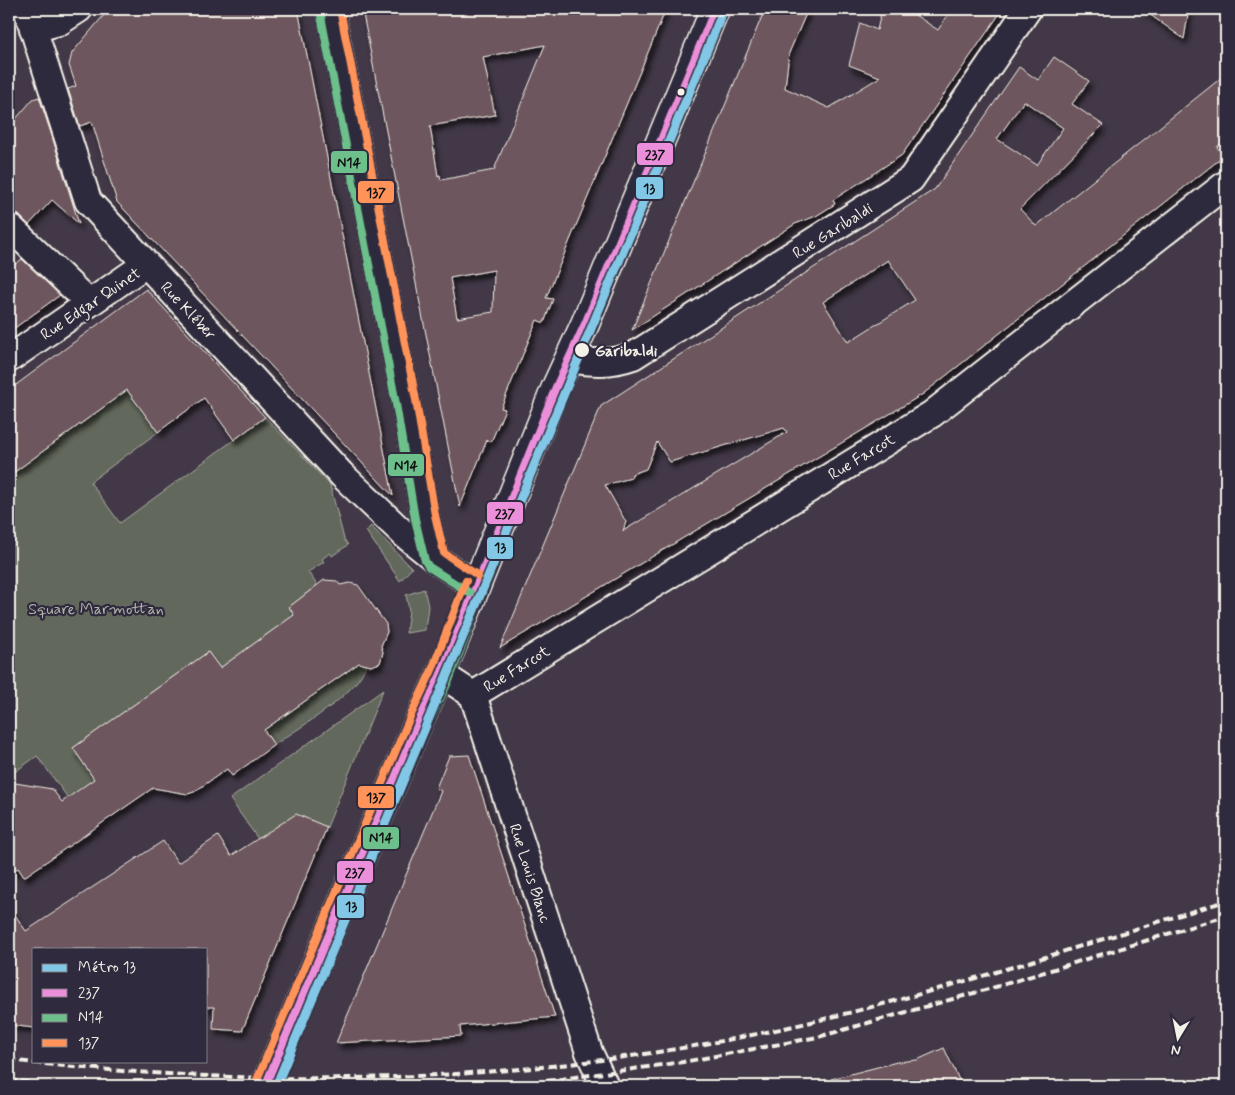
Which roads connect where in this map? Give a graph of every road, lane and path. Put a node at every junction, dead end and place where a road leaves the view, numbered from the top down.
1 (79, 9) edge
2 (330, 9) edge
3 (715, 9) edge
4 (1028, 9) edge
5 (30, 19) edge
6 (1226, 184) edge
7 (9, 226) edge
8 (146, 264) junction
9 (89, 303) junction
10 (9, 359) edge
11 (570, 359) junction
12 (435, 559) junction
13 (475, 585) junction
14 (441, 674) junction
15 (473, 695) junction
16 (265, 1086) edge
17 (605, 1086) edge

1 - 5 street
2 - 12 main road
3 - 11 main road
4 - 11 street, Rue Garibaldi
5 - 8 street, Rue Kléber
6 - 15 street, Rue Farcot
7 - 9 street
8 - 9 street, Rue Edgar Quinet
8 - 12 street, Rue Kléber
9 - 10 street, Rue Edgar Quinet
11 - 13 main road
12 - 13 main road
13 - 14 main road
14 - 15 street
14 - 16 main road
15 - 17 street, Rue Louis Blanc

